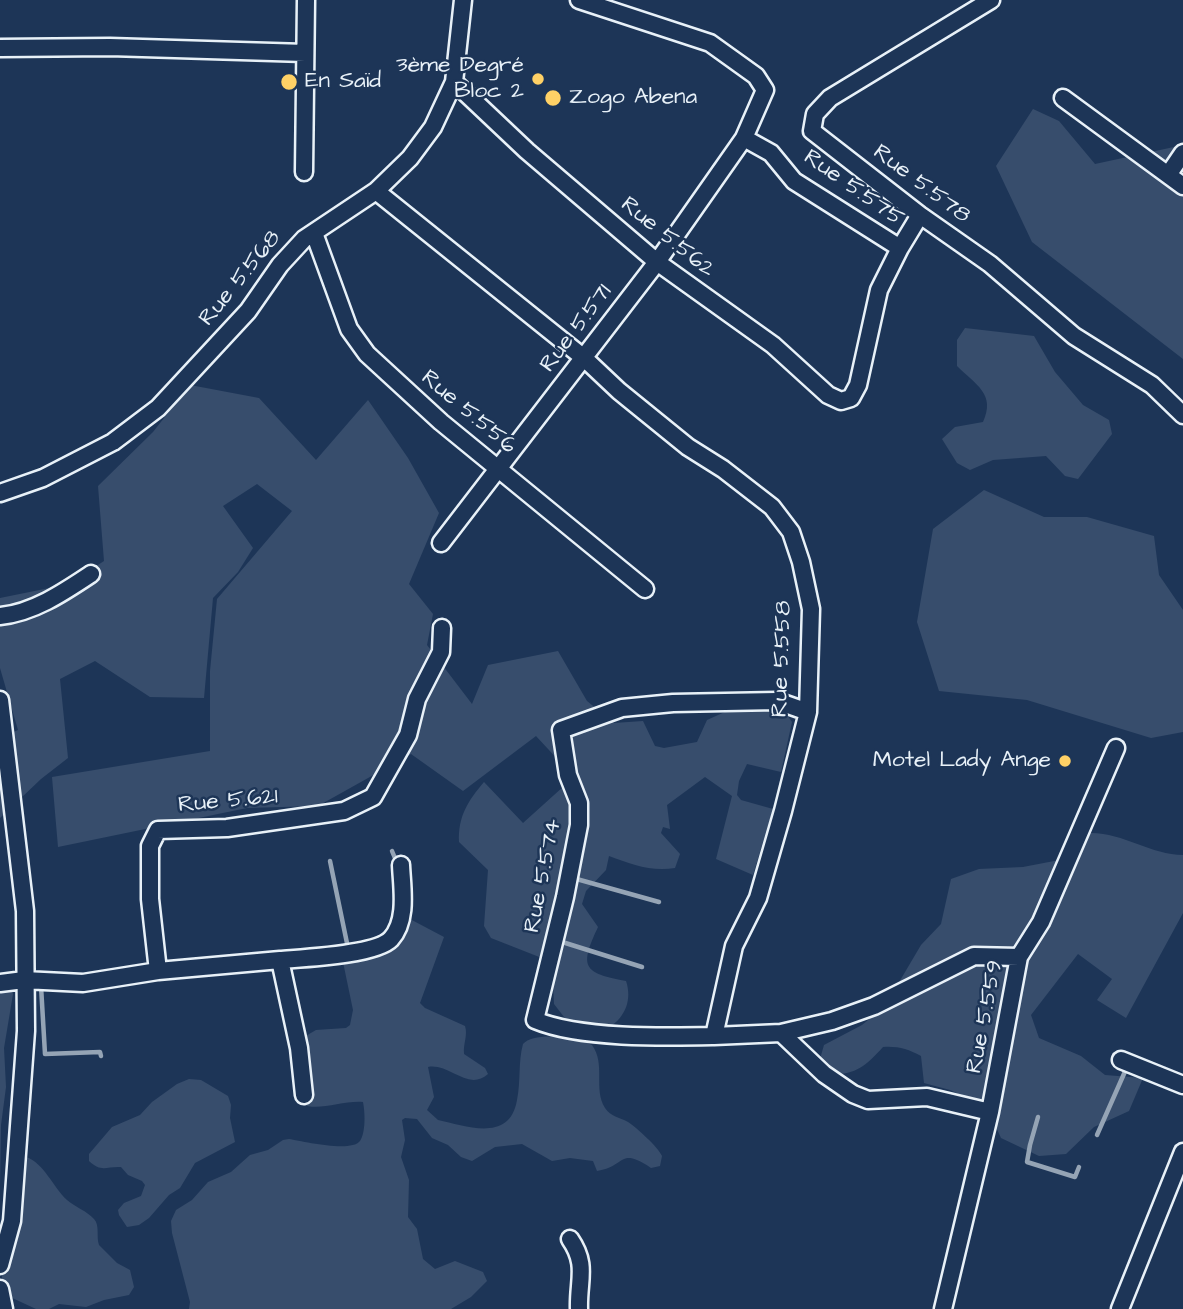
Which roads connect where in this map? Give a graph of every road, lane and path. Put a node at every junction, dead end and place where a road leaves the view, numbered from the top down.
1 (306, 0) edge
2 (463, 0) edge
3 (579, 0) edge
4 (991, 0) edge
5 (0, 48) edge
6 (305, 53) junction
7 (454, 82) junction
8 (1063, 98) dead end
9 (744, 138) junction
10 (1183, 153) edge
11 (304, 172) dead end
12 (1168, 175) junction
13 (1183, 186) edge
14 (376, 191) junction
15 (920, 215) junction
16 (314, 233) junction
17 (900, 248) junction
18 (657, 262) junction
19 (584, 358) junction
20 (858, 385) joint
21 (1183, 415) edge
22 (500, 469) junction
23 (0, 493) edge
24 (441, 543) dead end
25 (91, 574) dead end
26 (645, 589) dead end
27 (0, 616) edge
28 (442, 628) dead end
29 (0, 700) edge
30 (808, 712) junction
31 (1116, 748) dead end
32 (401, 865) dead end
33 (1019, 957) junction
34 (281, 960) junction
35 (158, 971) junction
36 (24, 980) junction
37 (0, 983) edge
38 (781, 1033) junction
39 (714, 1036) junction
40 (1121, 1060) dead end
41 (1183, 1084) edge
42 (304, 1096) dead end
43 (990, 1112) junction
44 (1183, 1152) edge
45 (570, 1239) dead end
46 (0, 1265) edge
47 (0, 1289) edge
48 (5, 1309) edge
49 (579, 1309) edge
50 (943, 1309) edge
51 (1120, 1309) edge

1 - 6 street
2 - 7 street, Rue 5.568
3 - 9 street
4 - 15 street, Rue 5.578
5 - 6 street
6 - 11 street
7 - 14 street, Rue 5.568
7 - 18 street, Rue 5.562
8 - 12 street
9 - 17 street, Rue 5.575
9 - 18 street, Rue 5.571
10 - 12 street
12 - 13 street
14 - 16 street, Rue 5.568
14 - 19 street, Rue 5.558
15 - 17 street
15 - 21 street, Rue 5.578
16 - 22 street, Rue 5.556
16 - 23 street, Rue 5.568
17 - 20 street, Rue 5.575
18 - 19 street, Rue 5.571
18 - 20 street, Rue 5.562
19 - 22 street, Rue 5.571
19 - 30 street, Rue 5.558
22 - 24 street, Rue 5.571
22 - 26 street, Rue 5.556
25 - 27 street
28 - 35 street, Rue 5.621
29 - 36 street
30 - 39 street, Rue 5.558
30 - 39 street, Rue 5.574
31 - 33 street, Rue 5.559
32 - 34 street
33 - 38 street
33 - 43 street, Rue 5.559
34 - 35 street
34 - 42 street
35 - 36 street
36 - 37 street
36 - 46 street
38 - 39 street
38 - 43 street
40 - 41 street
43 - 50 street, Rue 5.559
44 - 51 street
45 - 49 street
47 - 48 street

